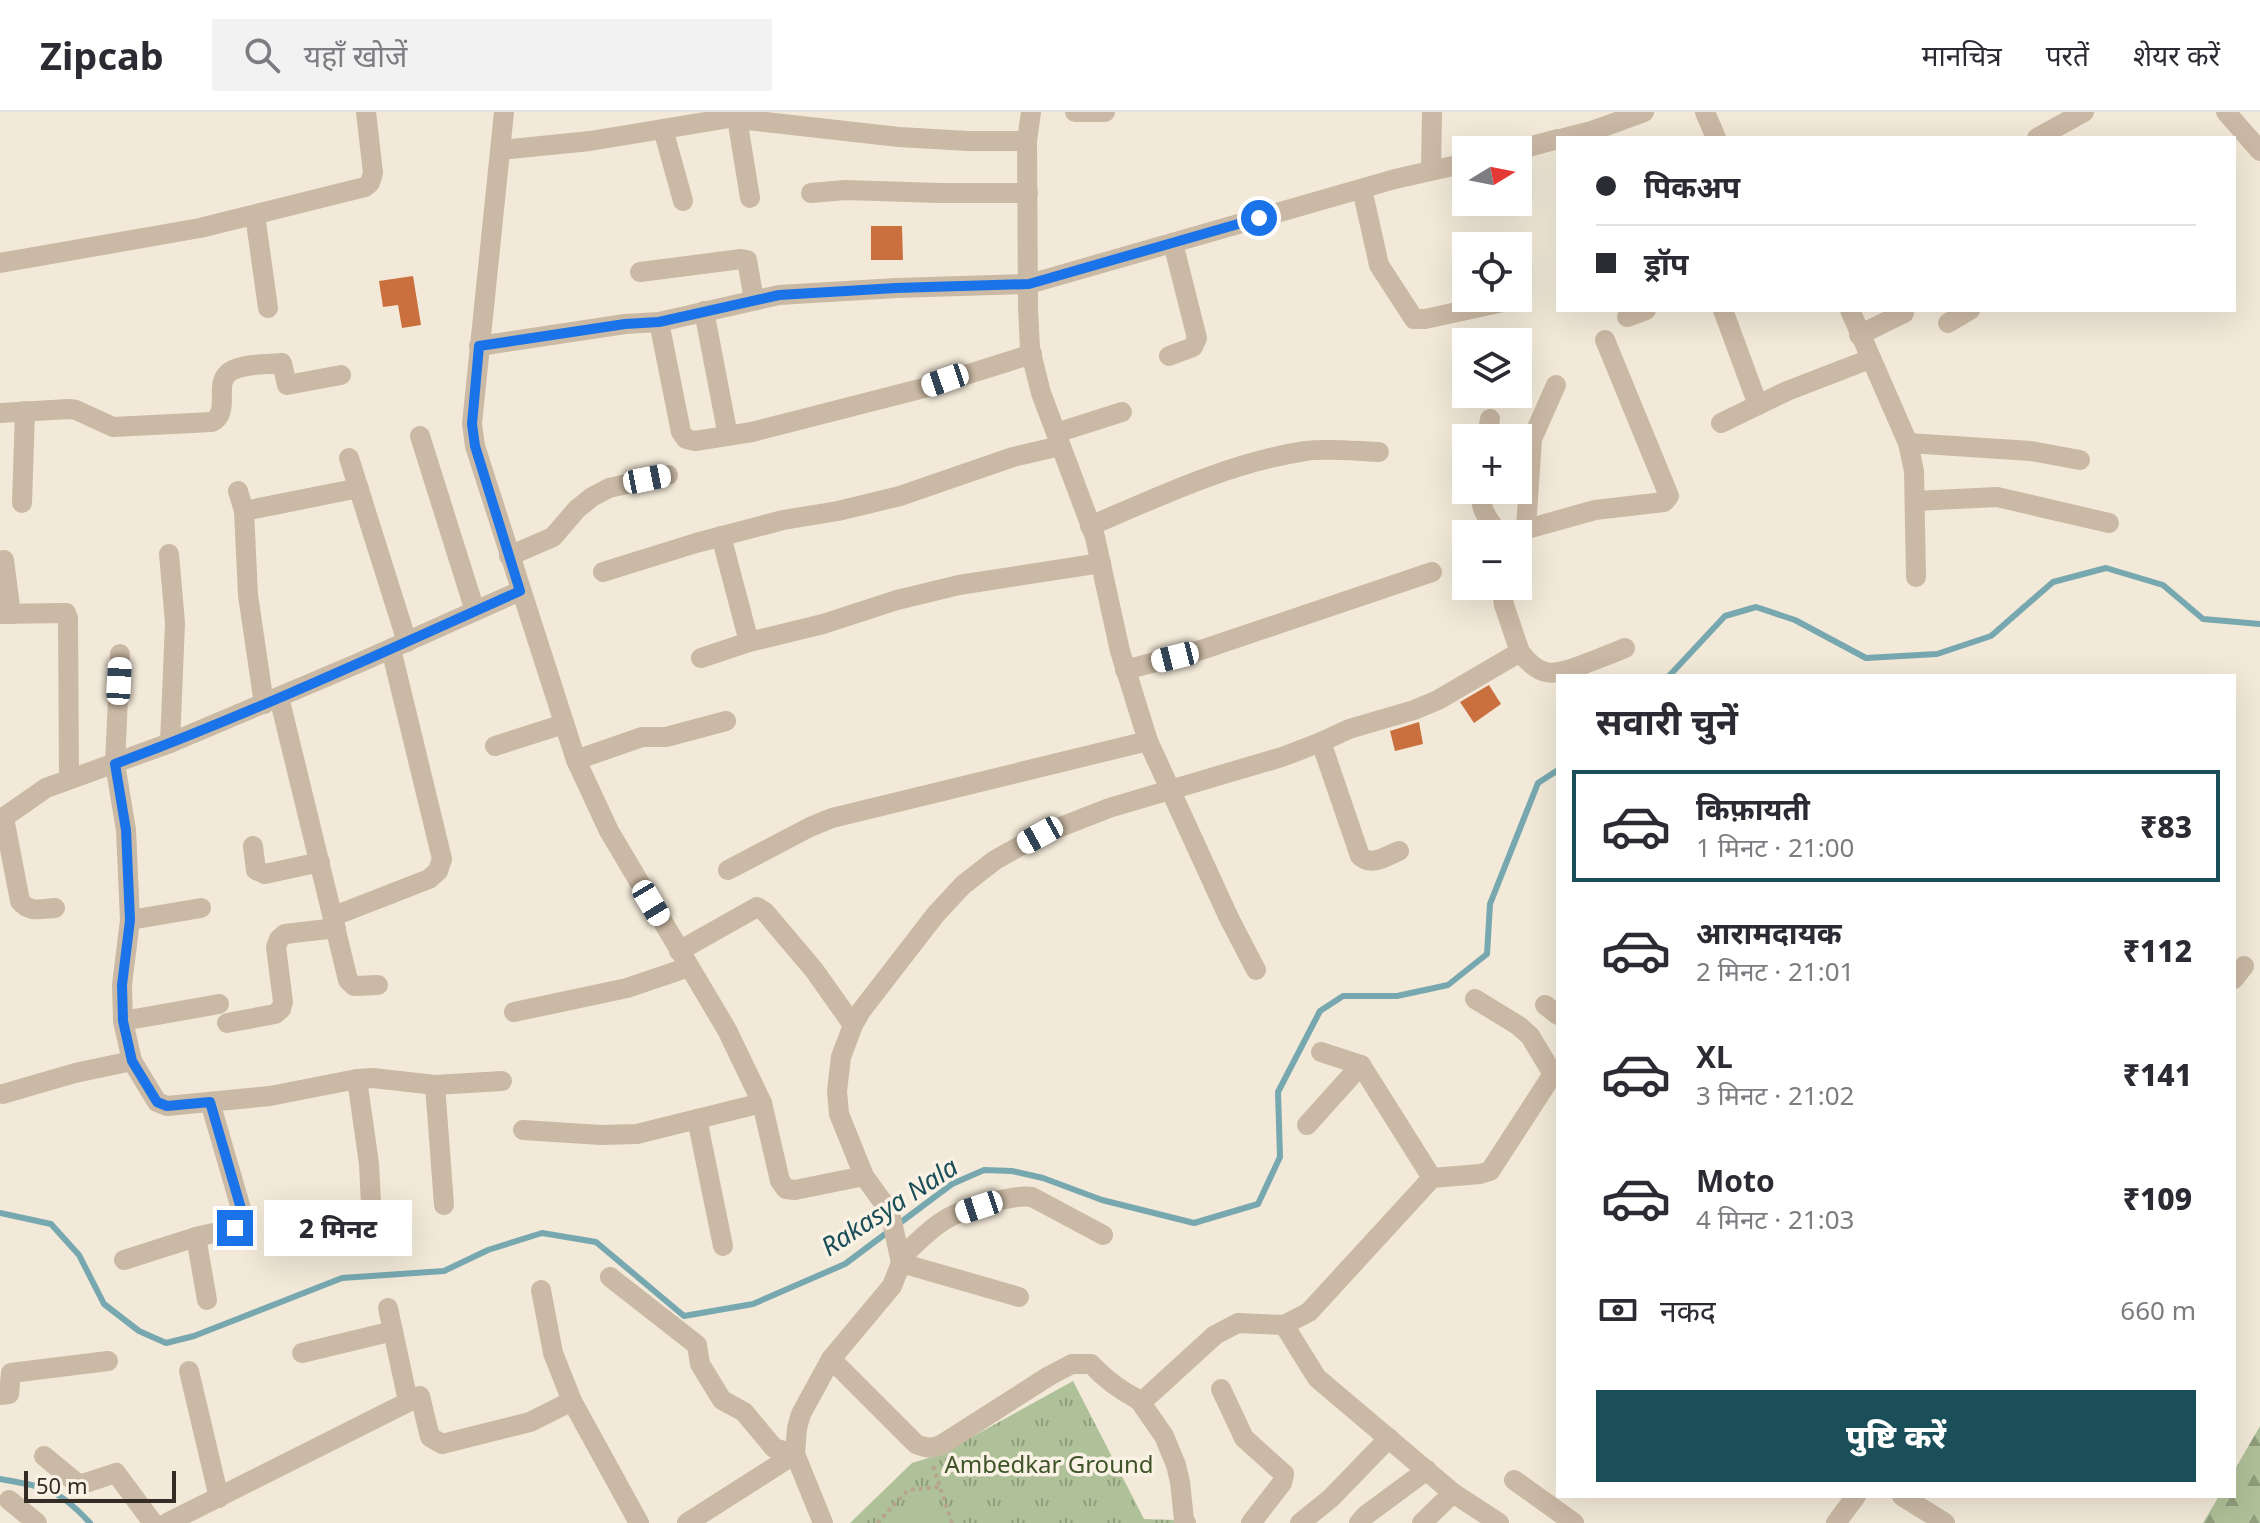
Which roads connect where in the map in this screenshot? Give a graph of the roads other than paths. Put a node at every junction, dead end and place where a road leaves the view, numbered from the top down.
1 (366, 112) edge
2 (504, 112) edge
3 (1031, 112) edge
4 (1075, 112) edge
5 (1105, 112) edge
6 (1432, 112) edge
7 (1644, 112) edge
8 (1705, 112) edge
9 (2084, 112) edge
10 (2226, 112) edge
11 (737, 118) junction
12 (1591, 121) edge
13 (663, 129) junction
14 (2234, 134) edge
15 (1566, 136) edge
16 (1715, 136) edge
17 (2041, 136) edge
18 (1556, 140) edge
19 (1027, 141) junction
20 (1532, 146) edge
21 (501, 150) junction
22 (2260, 151) edge
23 (1452, 166) edge
24 (1431, 171) junction
25 (1362, 189) junction
26 (811, 193) dead end
27 (1028, 193) junction
28 (750, 198) dead end
29 (683, 201) dead end
30 (255, 215) junction
31 (1173, 243) junction
32 (0, 263) edge
33 (640, 272) dead end
34 (1029, 284) junction
35 (754, 300) junction
36 (268, 308) dead end
37 (704, 311) junction
38 (1456, 312) edge
39 (1724, 312) edge
40 (1851, 312) edge
41 (1967, 312) edge
42 (1904, 313) dead end
43 (659, 322) junction
44 (1948, 323) dead end
45 (1859, 335) junction
46 (1605, 340) dead end
47 (479, 346) junction
48 (1032, 354) junction
49 (1169, 356) dead end
50 (1870, 359) junction
51 (341, 375) dead end
52 (1556, 385) dead end
53 (1758, 405) junction
54 (25, 411) junction
55 (1122, 412) dead end
56 (0, 413) edge
57 (1721, 423) dead end
58 (420, 436) dead end
59 (728, 436) junction
60 (1058, 440) junction
61 (1908, 443) junction
62 (1379, 452) dead end
63 (349, 458) dead end
64 (2080, 460) dead end
65 (668, 475) dead end
66 (359, 488) junction
67 (1915, 501) junction
68 (22, 503) dead end
69 (1520, 520) edge
70 (2109, 523) dead end
71 (1090, 526) junction
72 (1532, 527) edge
73 (721, 536) junction
74 (169, 554) dead end
75 (509, 556) junction
76 (4, 560) dead end
77 (1101, 563) junction
78 (603, 572) dead end
79 (1432, 572) dead end
80 (1916, 577) dead end
81 (520, 591) junction
82 (1503, 600) edge
83 (475, 611) junction
84 (6, 614) edge
85 (749, 642) junction
86 (399, 646) junction
87 (1625, 648) dead end
88 (1520, 652) junction
89 (120, 654) dead end
90 (701, 658) dead end
91 (1125, 670) junction
92 (271, 700) junction
93 (726, 721) dead end
94 (564, 724) junction
95 (1148, 741) junction
96 (1321, 742) junction
97 (170, 743) junction
98 (495, 746) dead end
99 (576, 760) junction
100 (115, 764) junction
101 (69, 779) junction
102 (1171, 790) junction
103 (2, 819) edge
104 (253, 846) dead end
105 (1399, 851) dead end
106 (320, 862) junction
107 (728, 870) dead end
108 (55, 908) dead end
109 (201, 908) dead end
110 (130, 920) junction
111 (335, 922) junction
112 (684, 959) junction
113 (1256, 970) dead end
114 (378, 985) dead end
115 (1475, 999) dead end
116 (514, 1012) dead end
117 (123, 1021) junction
118 (853, 1025) junction
119 (1321, 1052) dead end
120 (132, 1061) junction
121 (1361, 1065) junction
122 (1555, 1072) edge
123 (357, 1079) junction
124 (502, 1081) dead end
125 (435, 1085) junction
126 (3, 1094) dead end
127 (210, 1102) junction
128 (762, 1103) junction
129 (697, 1119) junction
130 (1307, 1125) dead end
131 (523, 1130) dead end
132 (864, 1176) junction
133 (1432, 1178) junction
134 (444, 1205) dead end
135 (1103, 1235) dead end
136 (196, 1237) junction
137 (373, 1243) dead end
138 (723, 1246) dead end
139 (900, 1258) junction
140 (124, 1260) dead end
141 (610, 1277) dead end
142 (541, 1290) dead end
143 (1019, 1297) dead end
144 (207, 1300) dead end
145 (388, 1308) dead end
146 (1284, 1325) junction
147 (393, 1331) junction
148 (302, 1353) dead end
149 (831, 1359) junction
150 (108, 1361) dead end
151 (189, 1371) dead end
152 (1221, 1389) dead end
153 (0, 1395) edge
154 (1139, 1400) junction
155 (408, 1401) junction
156 (572, 1401) junction
157 (1389, 1438) junction
158 (795, 1454) junction
159 (44, 1456) dead end
160 (1427, 1470) junction
161 (1514, 1480) dead end
162 (1453, 1493) junction
163 (219, 1498) junction
164 (1855, 1498) edge
165 (1905, 1498) edge
166 (9, 1500) dead end
167 (37, 1523) edge
168 (153, 1523) edge
169 (167, 1523) edge
170 (639, 1523) edge
171 (687, 1523) edge
172 (823, 1523) edge
173 (1186, 1523) edge
174 (1251, 1523) edge
175 (1300, 1523) edge
176 (1359, 1523) edge
177 (1422, 1523) edge
178 (1499, 1523) edge
179 (1574, 1523) edge
180 (1836, 1523) edge
181 (1945, 1523) edge

1 - 30 street
2 - 21 street
3 - 19 street
4 - 5 street
6 - 24 street
7 - 12 street
8 - 16 street
9 - 17 street
10 - 14 street
11 - 13 street
11 - 19 street
11 - 28 street
12 - 15 street
13 - 21 street
13 - 29 street
14 - 22 street
18 - 20 street
19 - 27 street
21 - 47 street
23 - 24 street
24 - 25 street
25 - 31 street
25 - 38 street
26 - 27 street
27 - 34 street
30 - 32 street
30 - 36 street
31 - 34 street
31 - 49 street
33 - 35 street
34 - 35 street
34 - 48 street
35 - 37 street
37 - 43 street
37 - 59 street
39 - 53 street
40 - 45 street
41 - 44 street
42 - 45 street
43 - 47 street
43 - 59 street
45 - 50 street
46 - 72 street
47 - 75 street
48 - 59 street
48 - 60 street
50 - 53 street
50 - 61 street
51 - 54 street
52 - 69 street
53 - 57 street
54 - 56 street
54 - 68 street
55 - 60 street
58 - 83 street
60 - 71 street
60 - 73 street
61 - 64 street
61 - 67 street
62 - 71 street
63 - 66 street
65 - 75 street
66 - 86 street
66 - 92 street
67 - 70 street
67 - 80 street
71 - 77 street
73 - 78 street
73 - 85 street
74 - 97 street
75 - 81 street
76 - 84 street
77 - 85 street
77 - 91 street
79 - 91 street
81 - 83 street
81 - 94 street
82 - 88 street
83 - 86 street
84 - 101 street
85 - 90 street
86 - 92 street
86 - 111 street
87 - 88 street
88 - 96 street
89 - 100 street
91 - 95 street
92 - 97 street
92 - 106 street
93 - 99 street
94 - 98 street
94 - 99 street
95 - 102 street
95 - 107 street
96 - 102 street
96 - 105 street
97 - 100 street
99 - 112 street
100 - 101 street
100 - 110 street
101 - 103 street
102 - 113 street
102 - 118 street
103 - 108 street
104 - 106 street
106 - 111 street
109 - 110 street
110 - 117 street
111 - 114 street
111 - 117 street
112 - 116 street
112 - 118 street
112 - 128 street
115 - 122 street
117 - 120 street
118 - 132 street
119 - 121 street
120 - 126 street
120 - 127 street
121 - 130 street
121 - 133 street
122 - 133 street
123 - 125 street
123 - 127 street
123 - 137 street
124 - 125 street
125 - 134 street
127 - 136 street
128 - 129 street
128 - 132 street
129 - 131 street
129 - 138 street
132 - 139 street
133 - 146 street
135 - 139 street
136 - 140 street
136 - 144 street
139 - 143 street
139 - 149 street
141 - 158 street
142 - 156 street
145 - 147 street
146 - 154 street
146 - 157 street
147 - 148 street
147 - 155 street
149 - 154 street
149 - 158 street
150 - 153 street
151 - 163 street
152 - 174 street
154 - 173 street
155 - 156 street
155 - 163 street
156 - 170 street
157 - 160 street
157 - 175 street
158 - 171 street
158 - 172 street
159 - 168 street
160 - 162 street
160 - 176 street
161 - 179 street
162 - 177 street
162 - 178 street
163 - 169 street
164 - 180 street
165 - 181 street
166 - 167 street

